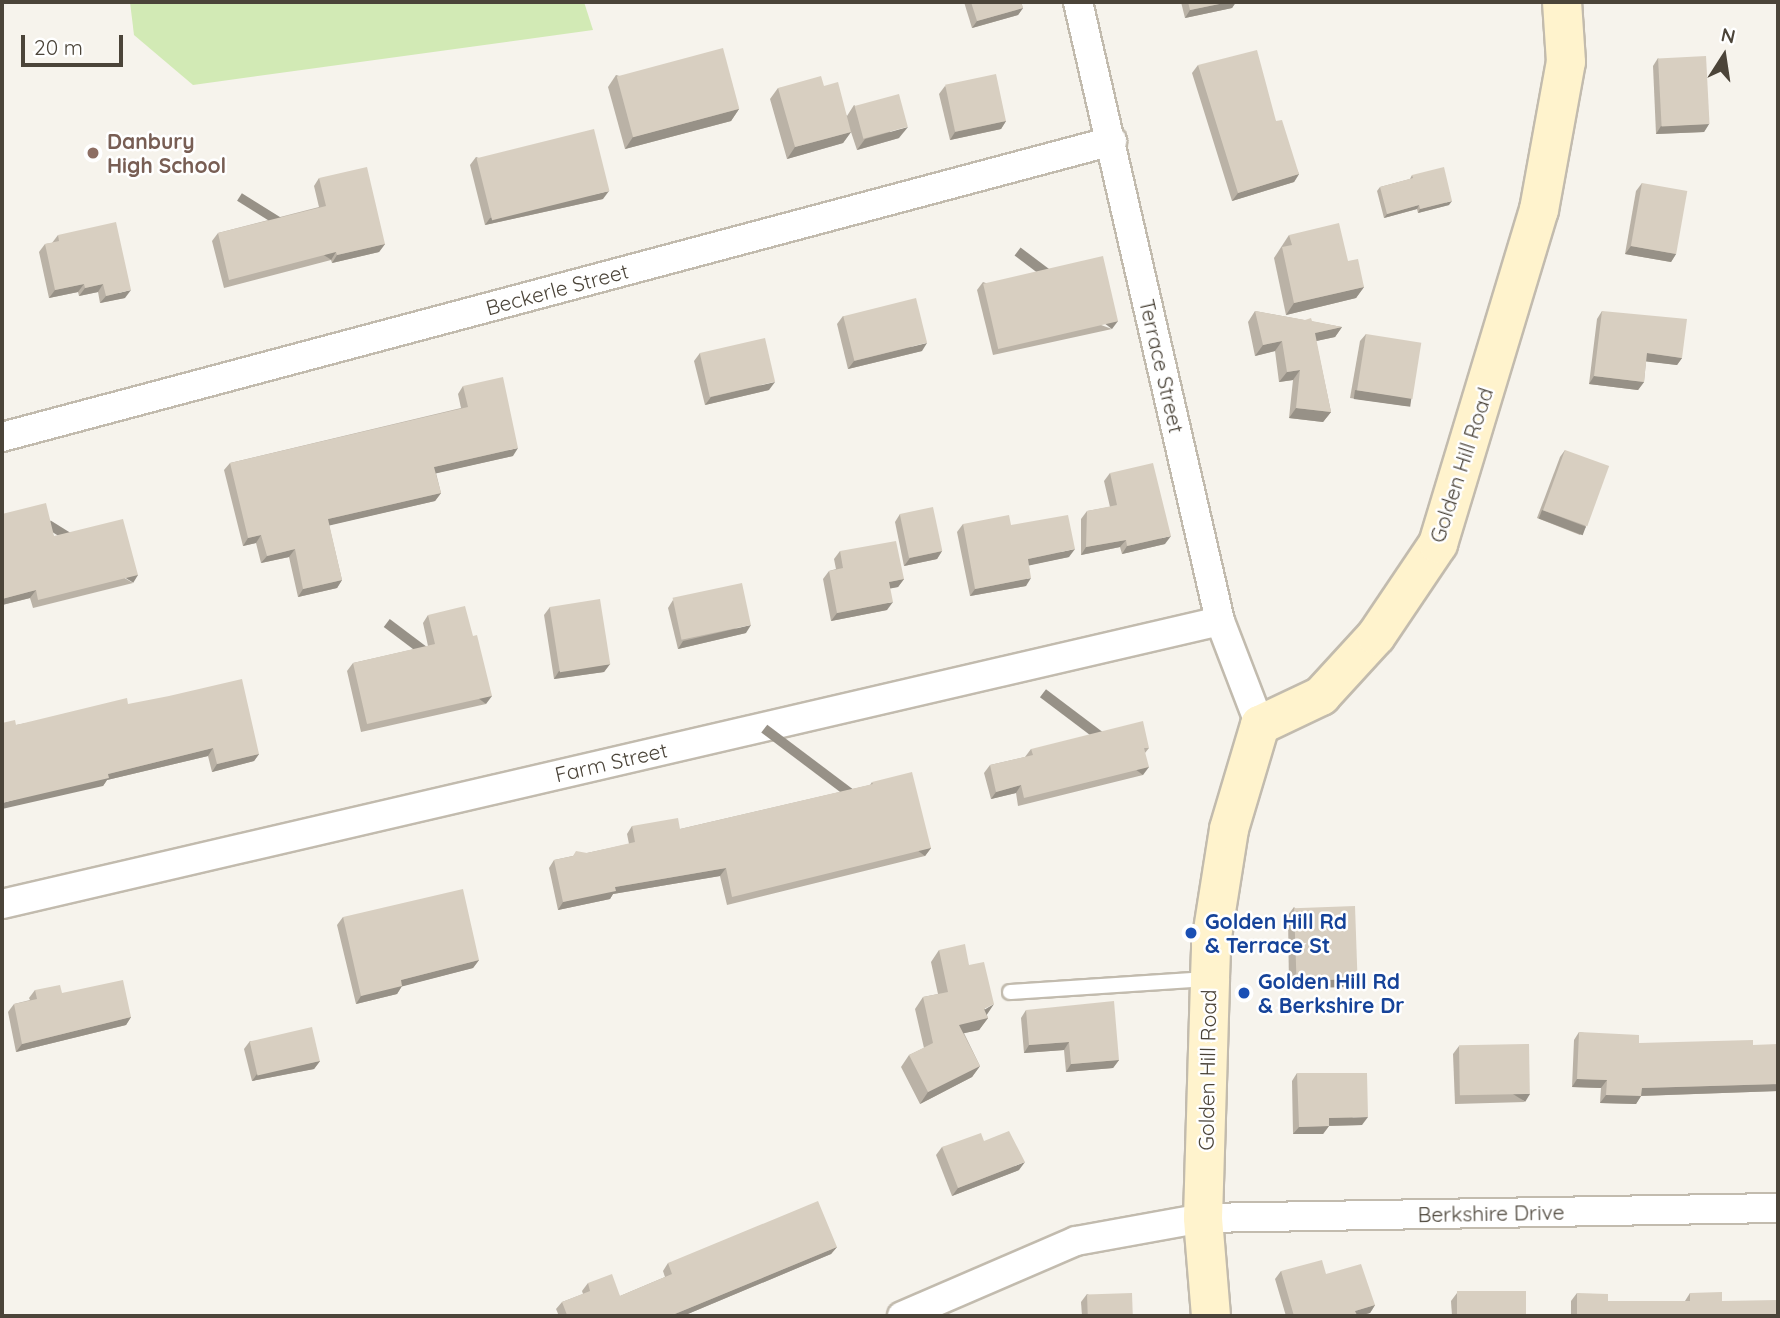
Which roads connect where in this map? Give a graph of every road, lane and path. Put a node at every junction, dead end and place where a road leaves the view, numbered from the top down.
1 (1078, 2) edge
2 (1562, 2) edge
3 (1112, 141) junction
4 (2, 437) edge
5 (1220, 621) junction
6 (1260, 725) junction
7 (2, 904) edge
8 (1210, 978) junction
9 (1010, 992) dead end
10 (1778, 1208) edge
11 (1203, 1218) junction
12 (902, 1316) edge
13 (1211, 1316) edge

1 - 3 street, Terrace Street
2 - 6 street, Golden Hill Road
3 - 4 street, Beckerle Street
3 - 5 street, Terrace Street
5 - 6 street, Terrace Street
5 - 7 street, Farm Street
6 - 8 street, Golden Hill Road
8 - 9 lane
8 - 11 street, Golden Hill Road
10 - 11 street, Berkshire Drive
11 - 12 street, Berkshire Drive
11 - 13 street, Golden Hill Road

